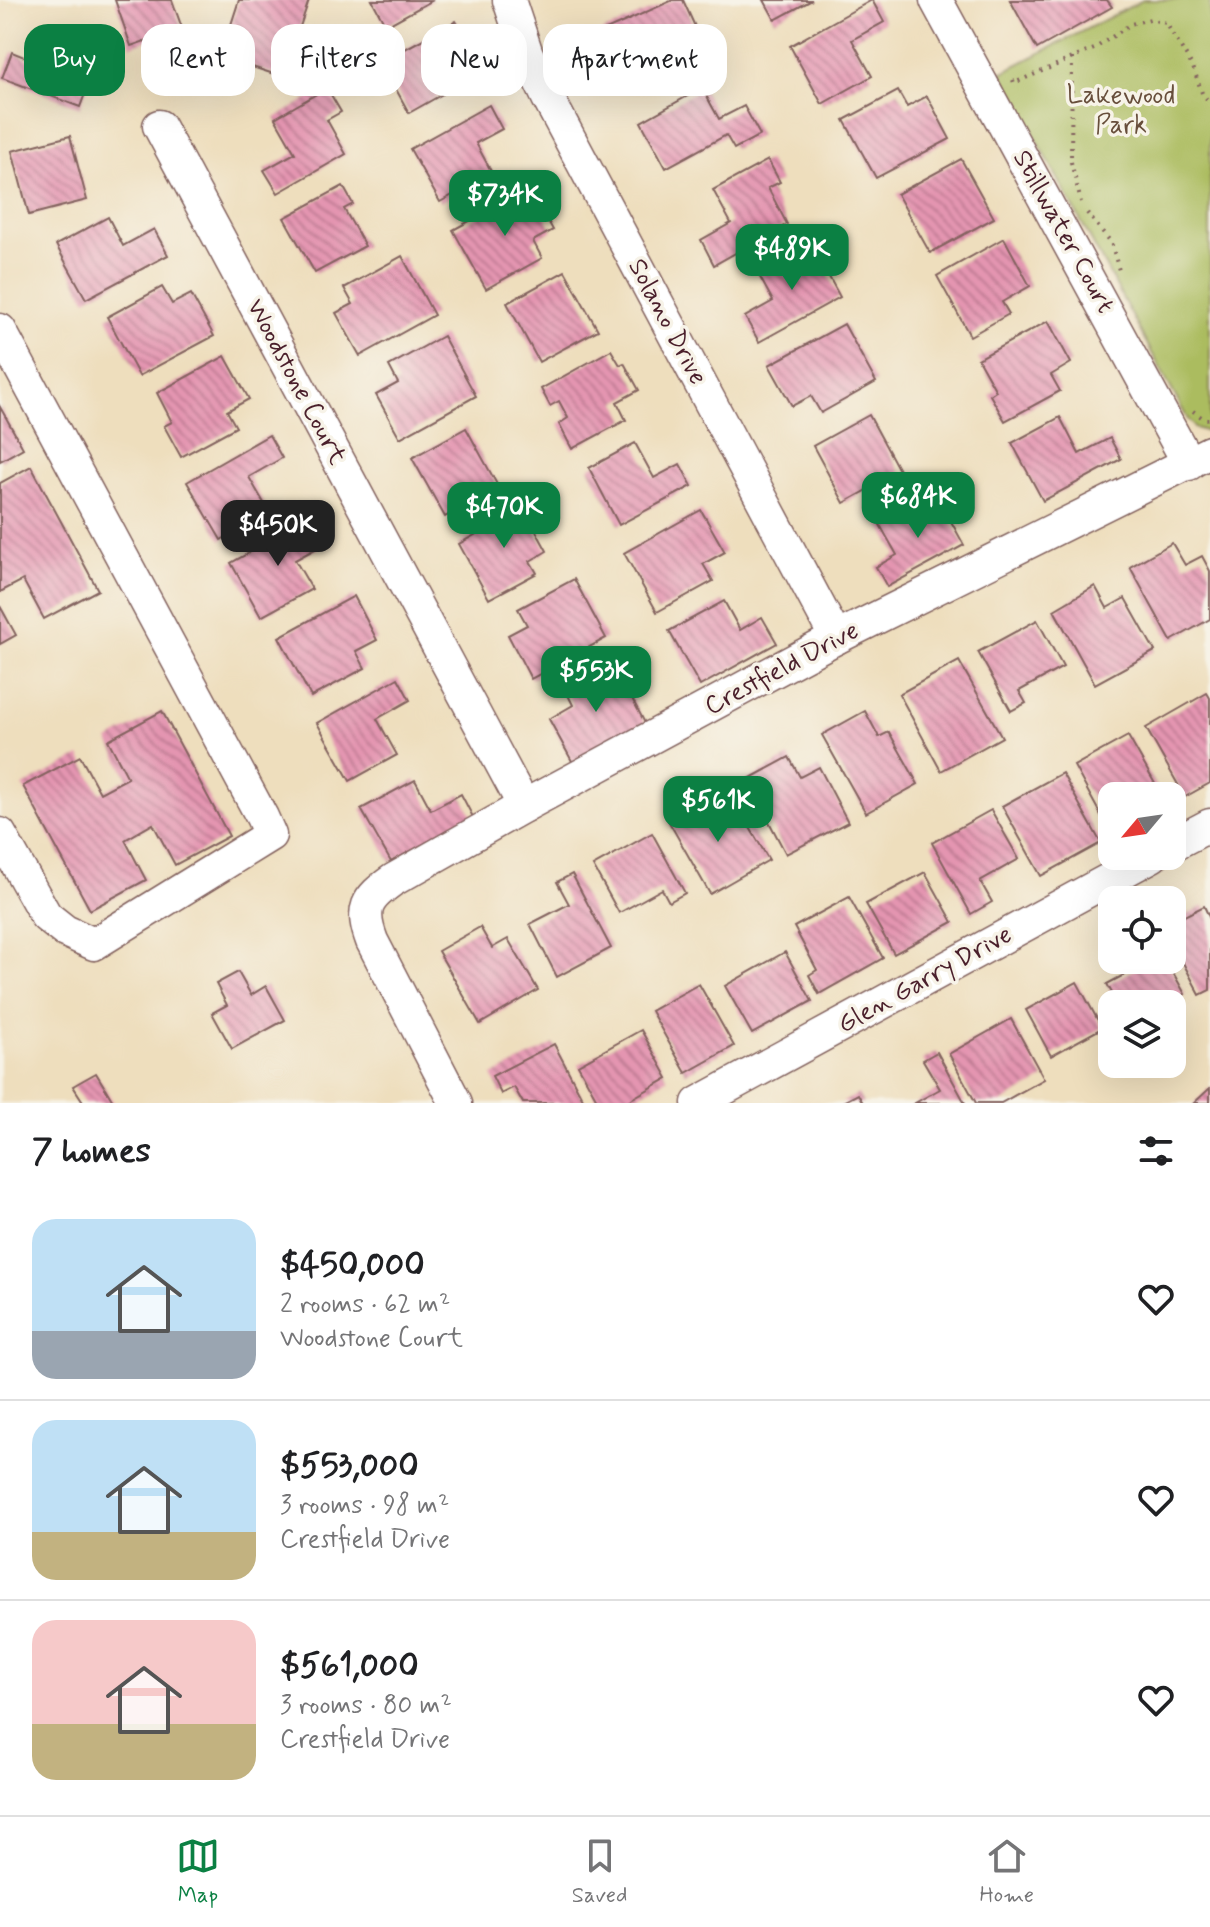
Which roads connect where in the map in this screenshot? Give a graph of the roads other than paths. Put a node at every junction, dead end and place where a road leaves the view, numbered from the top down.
1 (509, 0) edge
2 (936, 0) edge
3 (159, 126) dead end
4 (0, 330) edge
5 (1199, 458) edge
6 (836, 638) junction
7 (524, 806) junction
8 (1210, 825) edge
9 (0, 834) edge
10 (1186, 838) edge
11 (1126, 870) edge
12 (456, 1103) edge
13 (698, 1103) edge

1 - 6 street, Solano Drive
2 - 5 street, Stillwater Court
3 - 7 street, Woodstone Court
4 - 9 street
5 - 6 street, Crestfield Drive
6 - 7 street, Crestfield Drive
7 - 12 street, Crestfield Drive
8 - 10 street
11 - 13 street, Glen Garry Drive

